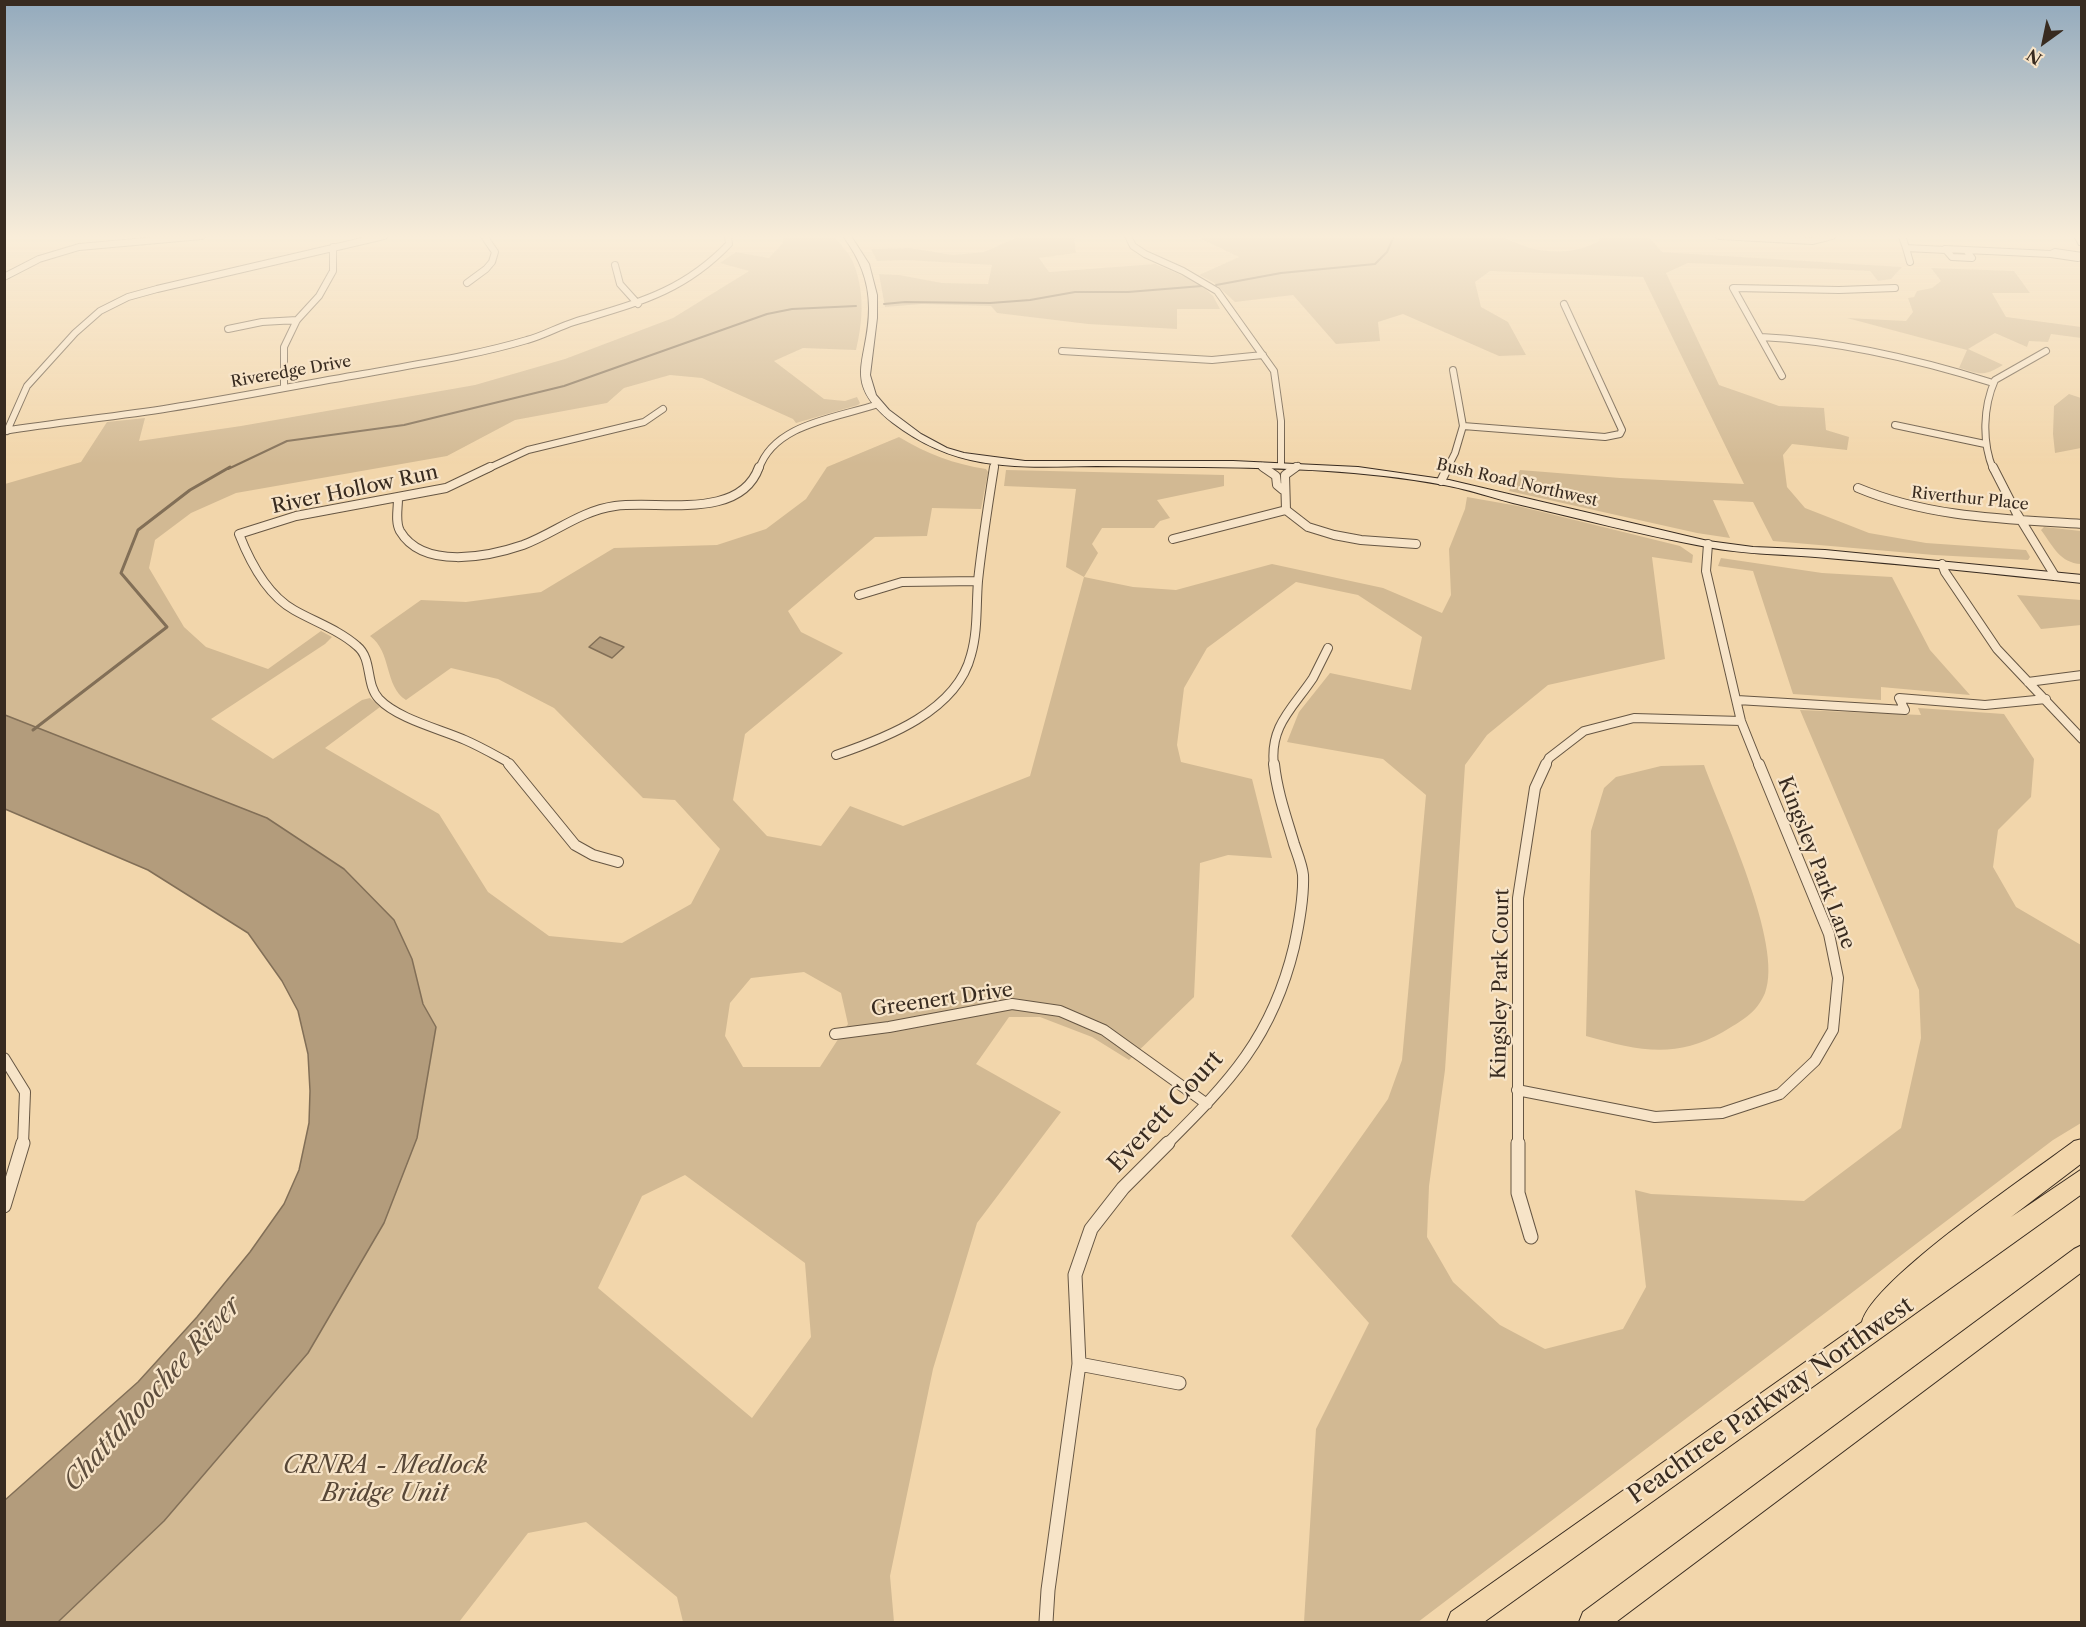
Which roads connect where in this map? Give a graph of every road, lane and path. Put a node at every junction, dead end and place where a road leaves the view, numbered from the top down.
1 (99, 312) edge
2 (304, 312) edge
3 (610, 312) edge
4 (873, 312) edge
5 (1232, 312) edge
6 (1568, 312) edge
7 (1747, 312) edge
8 (297, 320) junction
9 (228, 329) dead end
10 (1761, 337) junction
11 (1062, 351) dead end
12 (2046, 351) dead end
13 (1263, 355) junction
14 (1453, 370) dead end
15 (1782, 376) dead end
16 (1993, 383) junction
17 (284, 387) junction
18 (878, 404) junction
19 (663, 409) dead end
20 (1895, 425) dead end
21 (1463, 426) junction
22 (6, 431) edge
23 (1985, 444) junction
24 (995, 461) junction
25 (1281, 465) junction
26 (1261, 466) junction
27 (1298, 466) junction
28 (1441, 481) junction
29 (1858, 488) dead end
30 (1283, 490) junction
31 (398, 498) junction
32 (1286, 510) junction
33 (2021, 519) junction
34 (2082, 525) edge
35 (1173, 539) dead end
36 (1416, 544) dead end
37 (1708, 544) junction
38 (1942, 564) junction
39 (2055, 576) junction
40 (2082, 579) edge
41 (978, 581) junction
42 (859, 595) dead end
43 (1328, 648) dead end
44 (2082, 675) edge
45 (2028, 682) junction
46 (2046, 699) junction
47 (1737, 700) junction
48 (1742, 721) junction
49 (2082, 739) edge
50 (836, 755) dead end
51 (618, 862) dead end
52 (835, 1034) dead end
53 (4, 1058) edge
54 (1517, 1090) junction
55 (1207, 1104) junction
56 (2082, 1149) edge
57 (2082, 1180) edge
58 (4, 1206) edge
59 (1531, 1237) dead end
60 (2082, 1257) edge
61 (1865, 1335) junction
62 (1079, 1364) junction
63 (1179, 1383) dead end
64 (1046, 1623) edge
65 (1461, 1623) edge
66 (1593, 1623) edge

1 - 22 street
2 - 8 street
3 - 17 street, Riveredge Drive
4 - 18 street
5 - 13 street
6 - 21 street
7 - 10 street
8 - 9 street
8 - 17 street
10 - 15 street
10 - 16 street
11 - 13 street
12 - 16 street
13 - 25 street
14 - 21 street
16 - 23 street
17 - 22 street, Riveredge Drive
18 - 24 street, Bush Road Northwest
18 - 31 street
19 - 31 street, River Hollow Run
20 - 23 street
21 - 28 street
23 - 33 street
24 - 26 street, Bush Road Northwest
24 - 41 street
25 - 26 street, Bush Road Northwest
25 - 27 street, Bush Road Northwest
26 - 30 street
27 - 28 street, Bush Road Northwest
27 - 30 street
28 - 37 street, Bush Road Northwest
29 - 33 street, Riverthur Place
30 - 32 street
31 - 51 street, River Hollow Run
32 - 35 street
32 - 36 street
33 - 34 street, Riverthur Place
33 - 39 street
37 - 38 street, Bush Road Northwest
37 - 47 street, Kingsley Park Lane
38 - 39 street, Bush Road Northwest
38 - 45 street
39 - 40 street, Bush Road Northwest
41 - 42 street
41 - 50 street
43 - 55 street, Everett Court
44 - 45 street
45 - 46 street
46 - 47 street
46 - 49 street
47 - 48 street, Kingsley Park Lane
48 - 54 street, Kingsley Park Court
48 - 54 street, Kingsley Park Lane
52 - 55 street, Greenert Drive
53 - 58 street
54 - 59 street, Kingsley Park Court
55 - 62 street, Everett Court
56 - 61 highway
57 - 61 highway, Peachtree Parkway Northwest
60 - 66 highway
61 - 65 highway, Peachtree Parkway Northwest
62 - 63 street
62 - 64 street, Everett Court

